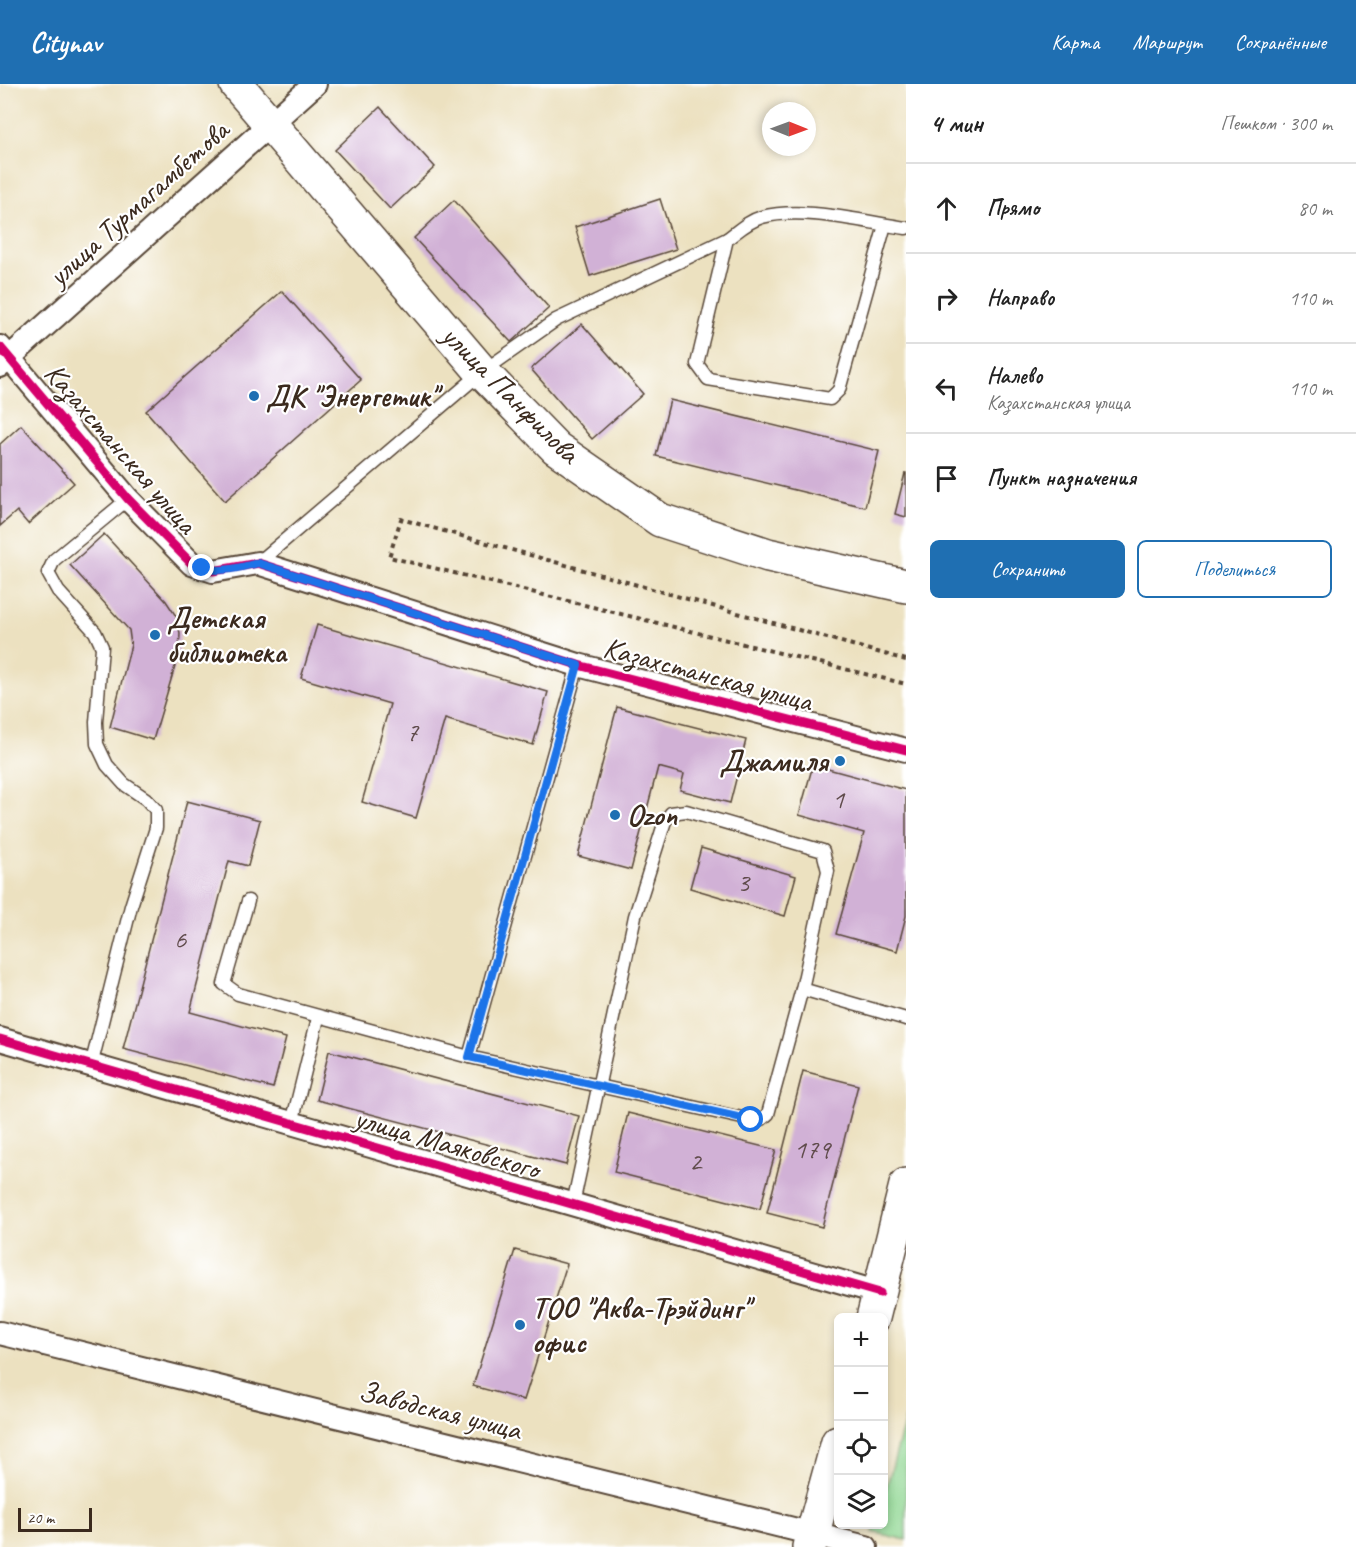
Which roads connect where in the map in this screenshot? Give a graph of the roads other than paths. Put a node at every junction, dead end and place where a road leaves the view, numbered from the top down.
1 (236, 84) edge
2 (315, 84) edge
3 (272, 124) junction
4 (885, 225) junction
5 (906, 228) edge
6 (727, 239) junction
7 (3, 357) edge
8 (482, 372) junction
9 (128, 499) junction
10 (258, 563) junction
11 (906, 586) edge
12 (578, 665) junction
13 (906, 750) edge
14 (248, 901) dead end
15 (802, 989) junction
16 (318, 1018) junction
17 (906, 1019) edge
18 (0, 1040) edge
19 (469, 1057) junction
20 (91, 1066) junction
21 (598, 1084) junction
22 (292, 1124) junction
23 (906, 1185) edge
24 (573, 1204) junction
25 (877, 1305) edge
26 (0, 1333) edge
27 (834, 1457) edge
28 (811, 1540) edge
29 (866, 1547) edge

1 - 3 street, улица Панфилова
2 - 3 street, улица Турмагамбетова
3 - 7 street, улица Турмагамбетова
3 - 8 street, улица Панфилова
4 - 5 lane
4 - 6 lane
4 - 6 lane
6 - 8 lane
7 - 9 street, Казахстанская улица
8 - 10 lane
8 - 11 street, улица Панфилова
9 - 10 street, Казахстанская улица
9 - 20 lane
10 - 12 street, Казахстанская улица
12 - 13 street, Казахстанская улица
12 - 19 lane
14 - 16 lane
15 - 17 lane
15 - 21 lane
15 - 21 lane
16 - 19 lane
16 - 22 lane
18 - 20 street, улица Маяковского
19 - 21 lane
20 - 22 street, улица Маяковского
21 - 24 lane
22 - 24 street, улица Маяковского
23 - 25 street
24 - 25 street, улица Маяковского
26 - 28 street, Заводская улица
27 - 28 street
28 - 29 street, Заводская улица

